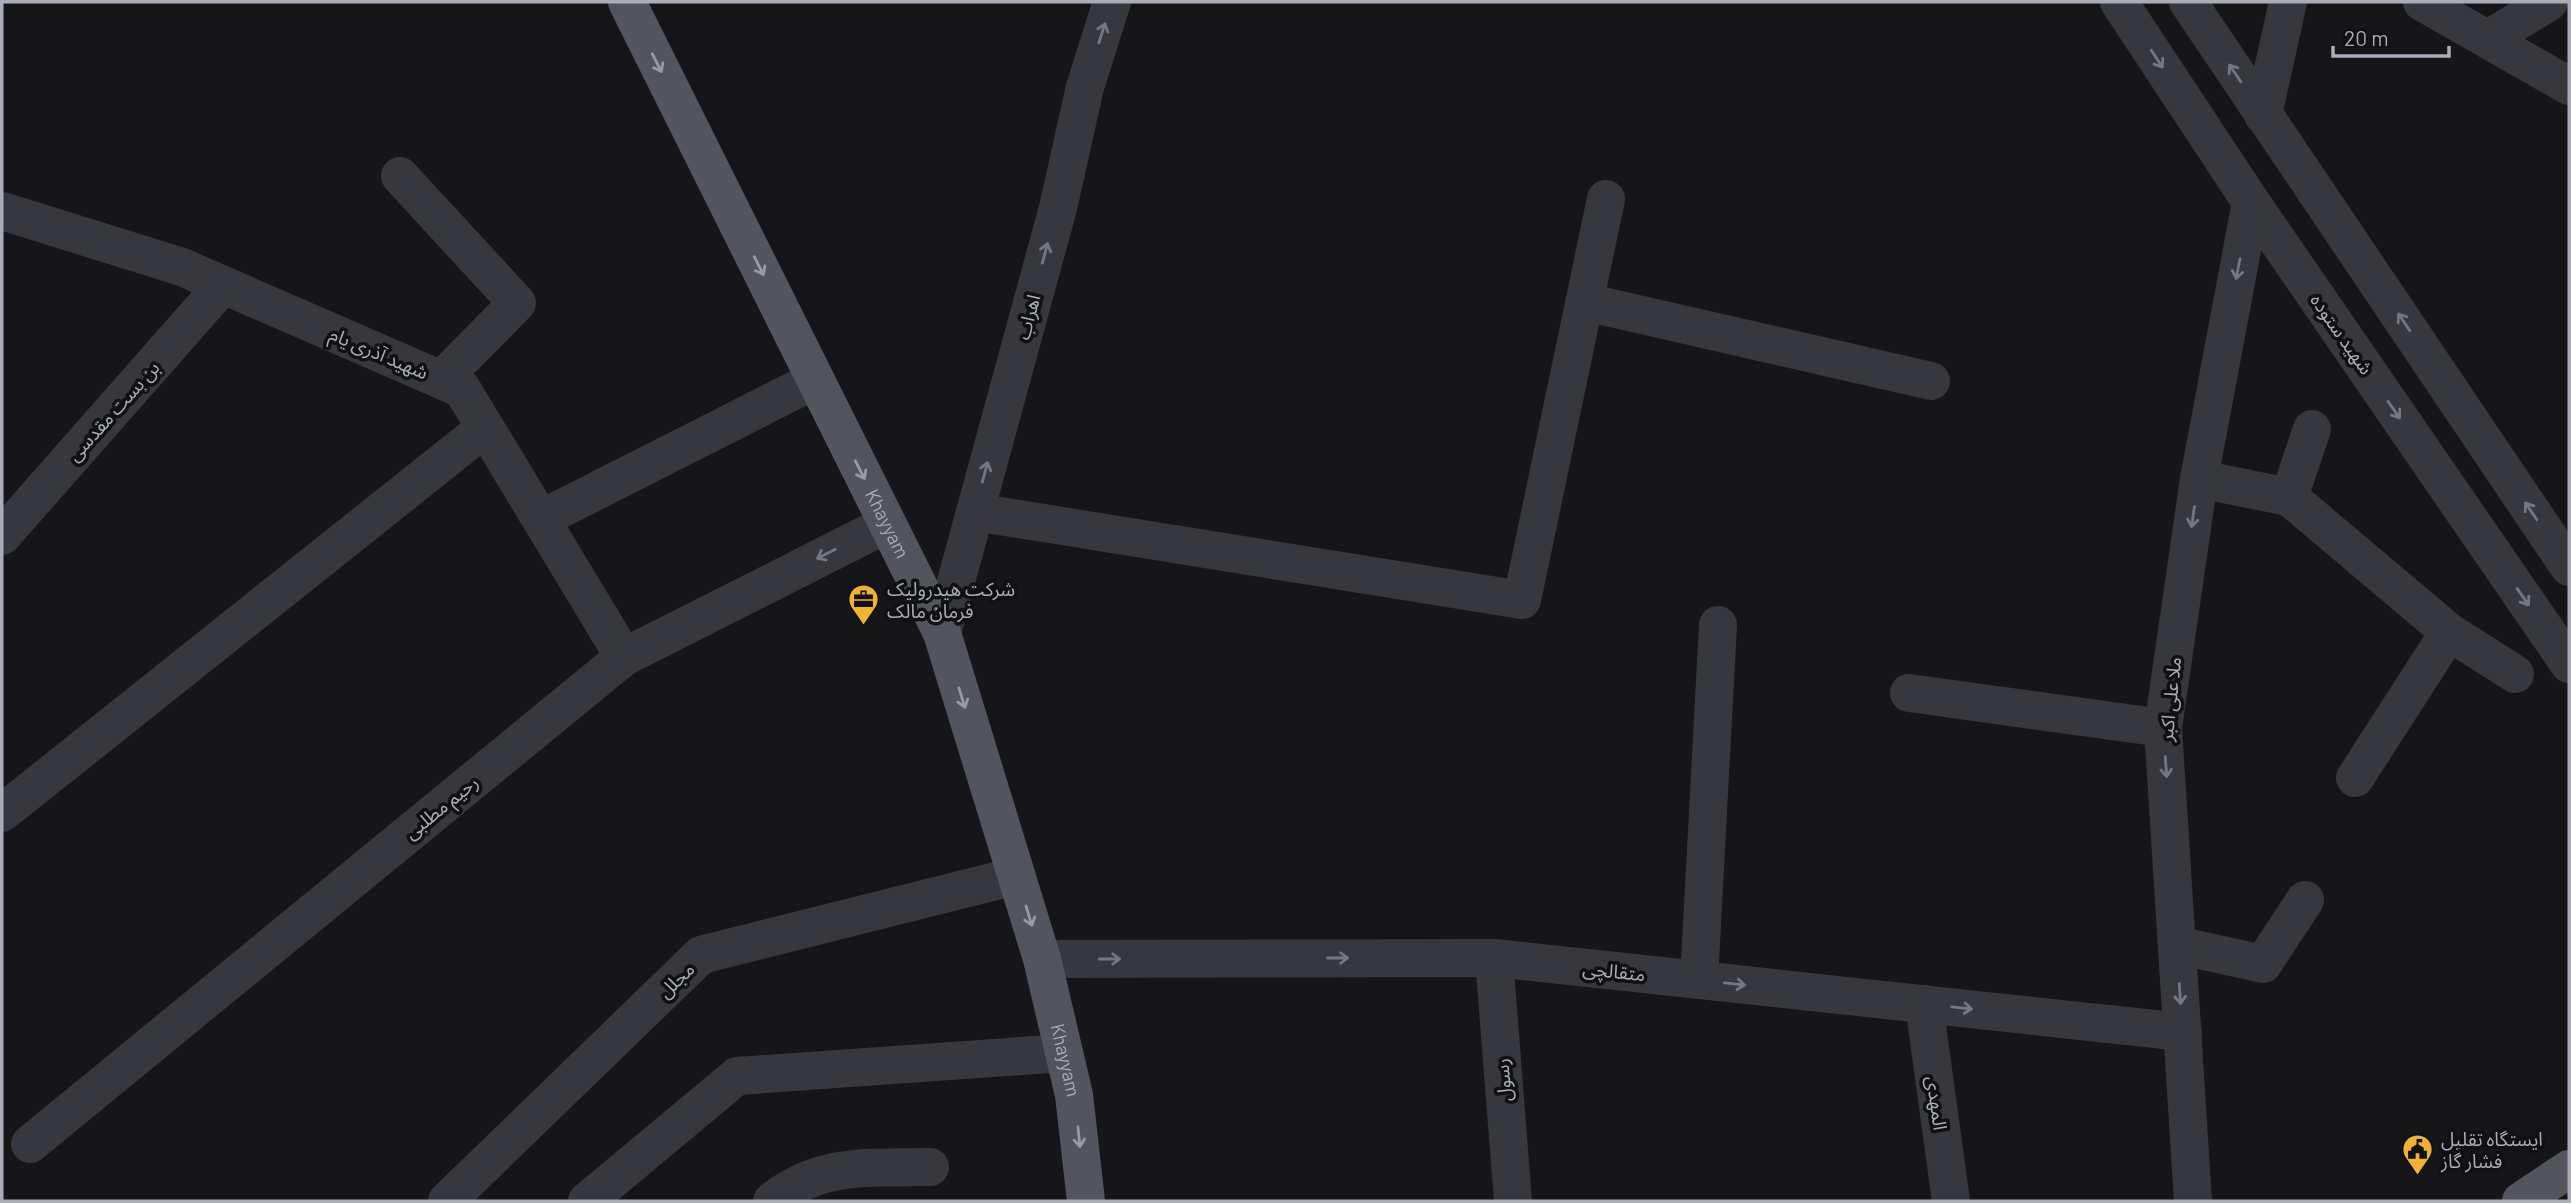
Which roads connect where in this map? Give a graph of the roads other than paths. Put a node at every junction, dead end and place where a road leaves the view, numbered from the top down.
1 (627, 2) edge
2 (1112, 2) edge
3 (2119, 2) edge
4 (2188, 2) edge
5 (2288, 2) edge
6 (2422, 2) edge
7 (2549, 2) edge
8 (2488, 39) junction
9 (2569, 86) edge
10 (2263, 115) junction
11 (400, 176) dead end
12 (1606, 199) dead end
13 (2251, 202) junction
14 (2, 211) edge
15 (223, 285) junction
16 (1585, 302) junction
17 (441, 380) junction
18 (815, 380) junction
19 (1931, 381) dead end
20 (485, 428) junction
21 (2312, 429) dead end
22 (2199, 479) junction
23 (2289, 497) junction
24 (975, 512) junction
25 (541, 519) junction
26 (887, 524) junction
27 (2, 536) edge
28 (2569, 567) edge
29 (1718, 625) dead end
30 (2449, 632) junction
31 (942, 633) junction
32 (624, 657) junction
33 (2569, 664) edge
34 (2515, 674) dead end
35 (1909, 693) dead end
36 (2163, 728) junction
37 (2356, 778) dead end
38 (2, 813) edge
39 (1016, 876) junction
40 (2305, 900) dead end
41 (2177, 945) junction
42 (1494, 958) junction
43 (1042, 959) junction
44 (1699, 980) junction
45 (1924, 1004) junction
46 (2183, 1031) junction
47 (1064, 1053) junction
48 (30, 1144) dead end
49 (930, 1167) dead end
50 (2569, 1170) edge
51 (447, 1201) edge
52 (587, 1201) edge
53 (772, 1201) edge
54 (1086, 1201) edge
55 (1513, 1201) edge
56 (1951, 1201) edge
57 (2193, 1201) edge
58 (2521, 1201) edge

1 -> 18 main road, Khayyam
24 -> 2 street, اهراب
3 -> 13 street, شهید ستوده
10 -> 4 street
5 - 10 street
6 - 8 street
7 - 8 street
8 - 9 street
28 -> 10 street
11 - 17 street
12 - 16 street
13 -> 22 street, ملا علی اکبر
13 -> 33 street, شهید ستوده
14 - 15 street, شهید آذری یام
15 - 17 street, شهید آذری یام
15 - 27 street, بن بست مقدسی
16 - 19 street
16 - 24 street
17 - 20 street, شهید آذری یام
18 - 25 street
18 -> 26 main road, Khayyam
20 - 25 street, شهید آذری یام
20 - 38 street
21 - 23 street
22 - 23 street
22 -> 36 street, ملا علی اکبر
23 - 30 street
24 - 31 street, اهراب
25 - 32 street, شهید آذری یام
26 - 31 main road, Khayyam
26 -> 32 street, رحیم مطلبی
29 - 44 street
30 - 34 street
30 - 37 street
31 -> 39 main road, Khayyam
32 - 48 street, رحیم مطلبی
35 - 36 street
36 -> 41 street, ملا علی اکبر
39 -> 43 main road, Khayyam
39 - 51 street, مجلل
40 - 41 street
41 -> 46 street, ملا علی اکبر
43 -> 42 street, متقالچی
42 - 44 street, متقالچی
42 - 55 street, رسول
43 - 47 main road, Khayyam
44 -> 45 street, متقالچی
45 -> 46 street, متقالچی
45 - 56 street, المهدی
46 - 57 street, ملا علی اکبر
47 - 52 street
47 -> 54 main road, Khayyam
49 - 53 street
50 - 58 main road

